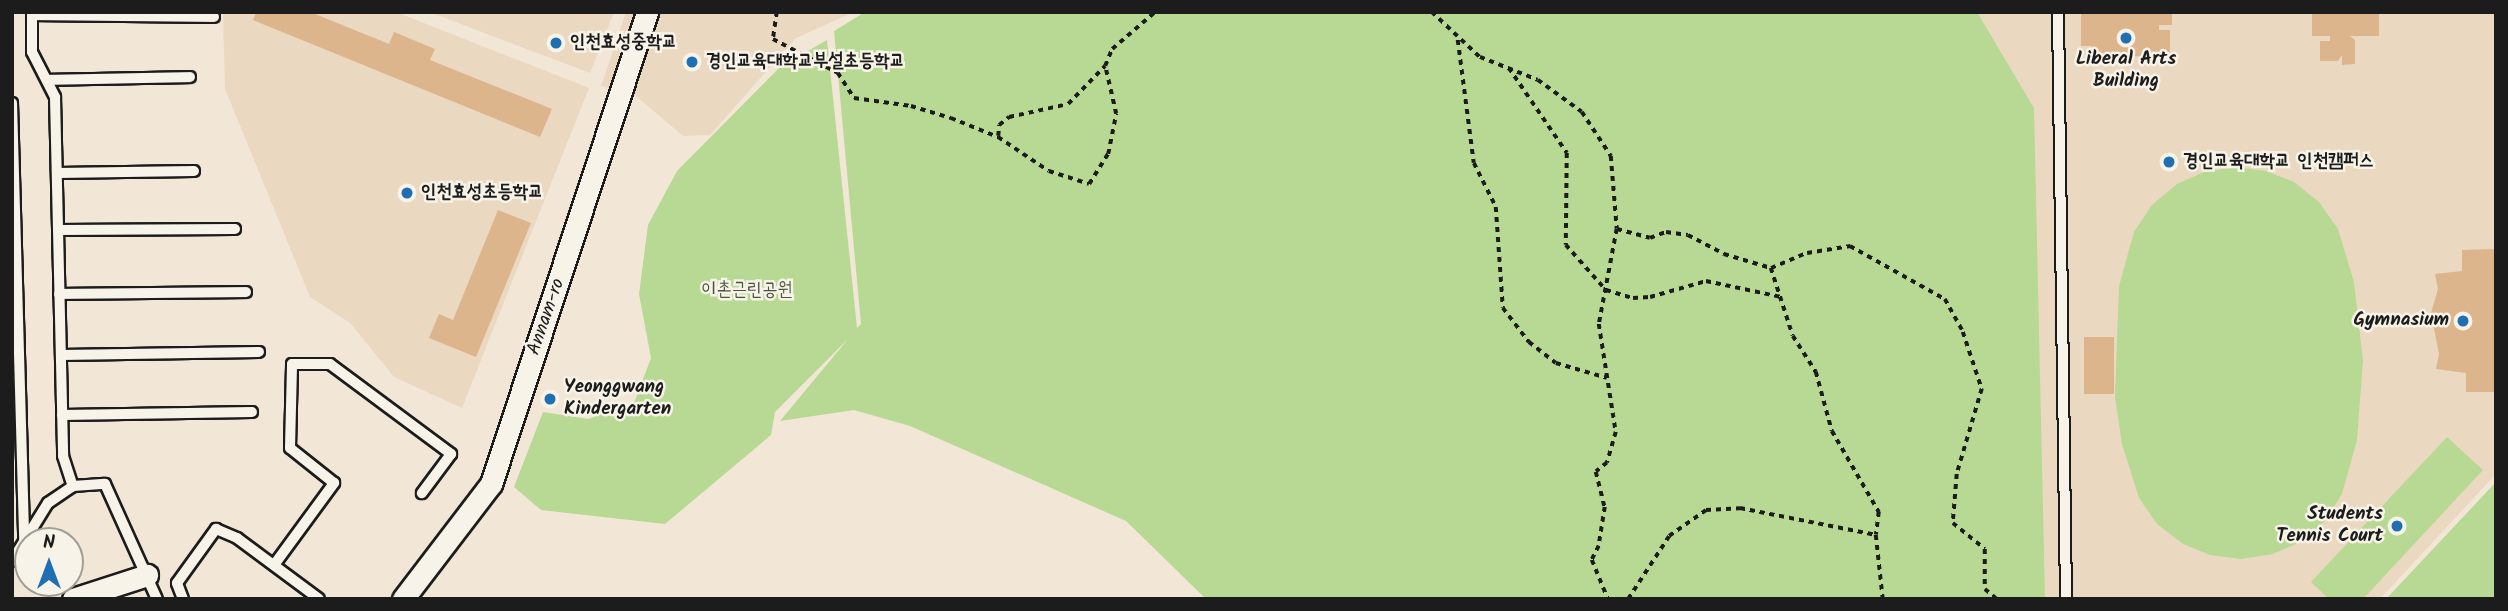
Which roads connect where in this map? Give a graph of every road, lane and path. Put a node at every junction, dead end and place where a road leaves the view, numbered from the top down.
1 (647, 12) edge
2 (777, 12) edge
3 (1155, 12) edge
4 (1432, 12) edge
5 (2058, 12) edge
6 (32, 14) edge
7 (214, 17) dead end
8 (1457, 38) junction
9 (1105, 66) junction
10 (1509, 68) junction
11 (190, 78) dead end
12 (47, 80) junction
13 (12, 103) edge
14 (998, 137) junction
15 (14, 159) edge
16 (194, 171) dead end
17 (57, 173) junction
18 (235, 229) dead end
19 (1617, 229) junction
20 (58, 230) junction
21 (1770, 268) junction
22 (1606, 290) junction
23 (246, 292) dead end
24 (60, 294) junction
25 (1781, 297) junction
26 (16, 322) edge
27 (259, 352) dead end
28 (61, 355) junction
29 (1607, 378) junction
30 (252, 412) dead end
31 (62, 415) junction
32 (73, 486) junction
33 (422, 493) dead end
34 (23, 527) edge
35 (34, 527) edge
36 (1876, 535) junction
37 (274, 565) junction
38 (146, 575) junction
39 (78, 598) edge
40 (157, 599) edge
41 (183, 599) edge
42 (319, 599) edge
43 (403, 599) edge
44 (1608, 599) edge
45 (1628, 599) edge
46 (1882, 599) edge
47 (1997, 599) edge
48 (2066, 599) edge

1 - 43 street, Annam-ro
2 - 14 path
3 - 9 path
4 - 8 path
5 - 48 lane
6 - 7 lane
6 - 12 lane
8 - 10 path
8 - 29 path
9 - 14 path
9 - 14 path
10 - 19 path
10 - 22 path
11 - 12 lane
12 - 17 lane
13 - 15 lane
15 - 26 lane
16 - 17 lane
17 - 20 lane
18 - 20 lane
19 - 21 path
19 - 22 path
20 - 24 lane
21 - 25 path
21 - 47 path
22 - 25 path
22 - 29 path
23 - 24 lane
24 - 28 lane
25 - 36 path
26 - 34 lane
27 - 28 lane
28 - 31 lane
29 - 44 path
30 - 31 lane
31 - 32 lane
32 - 35 lane
32 - 38 lane
33 - 37 lane
36 - 45 path
36 - 46 path
37 - 41 lane
37 - 42 lane
38 - 39 street
38 - 40 lane

